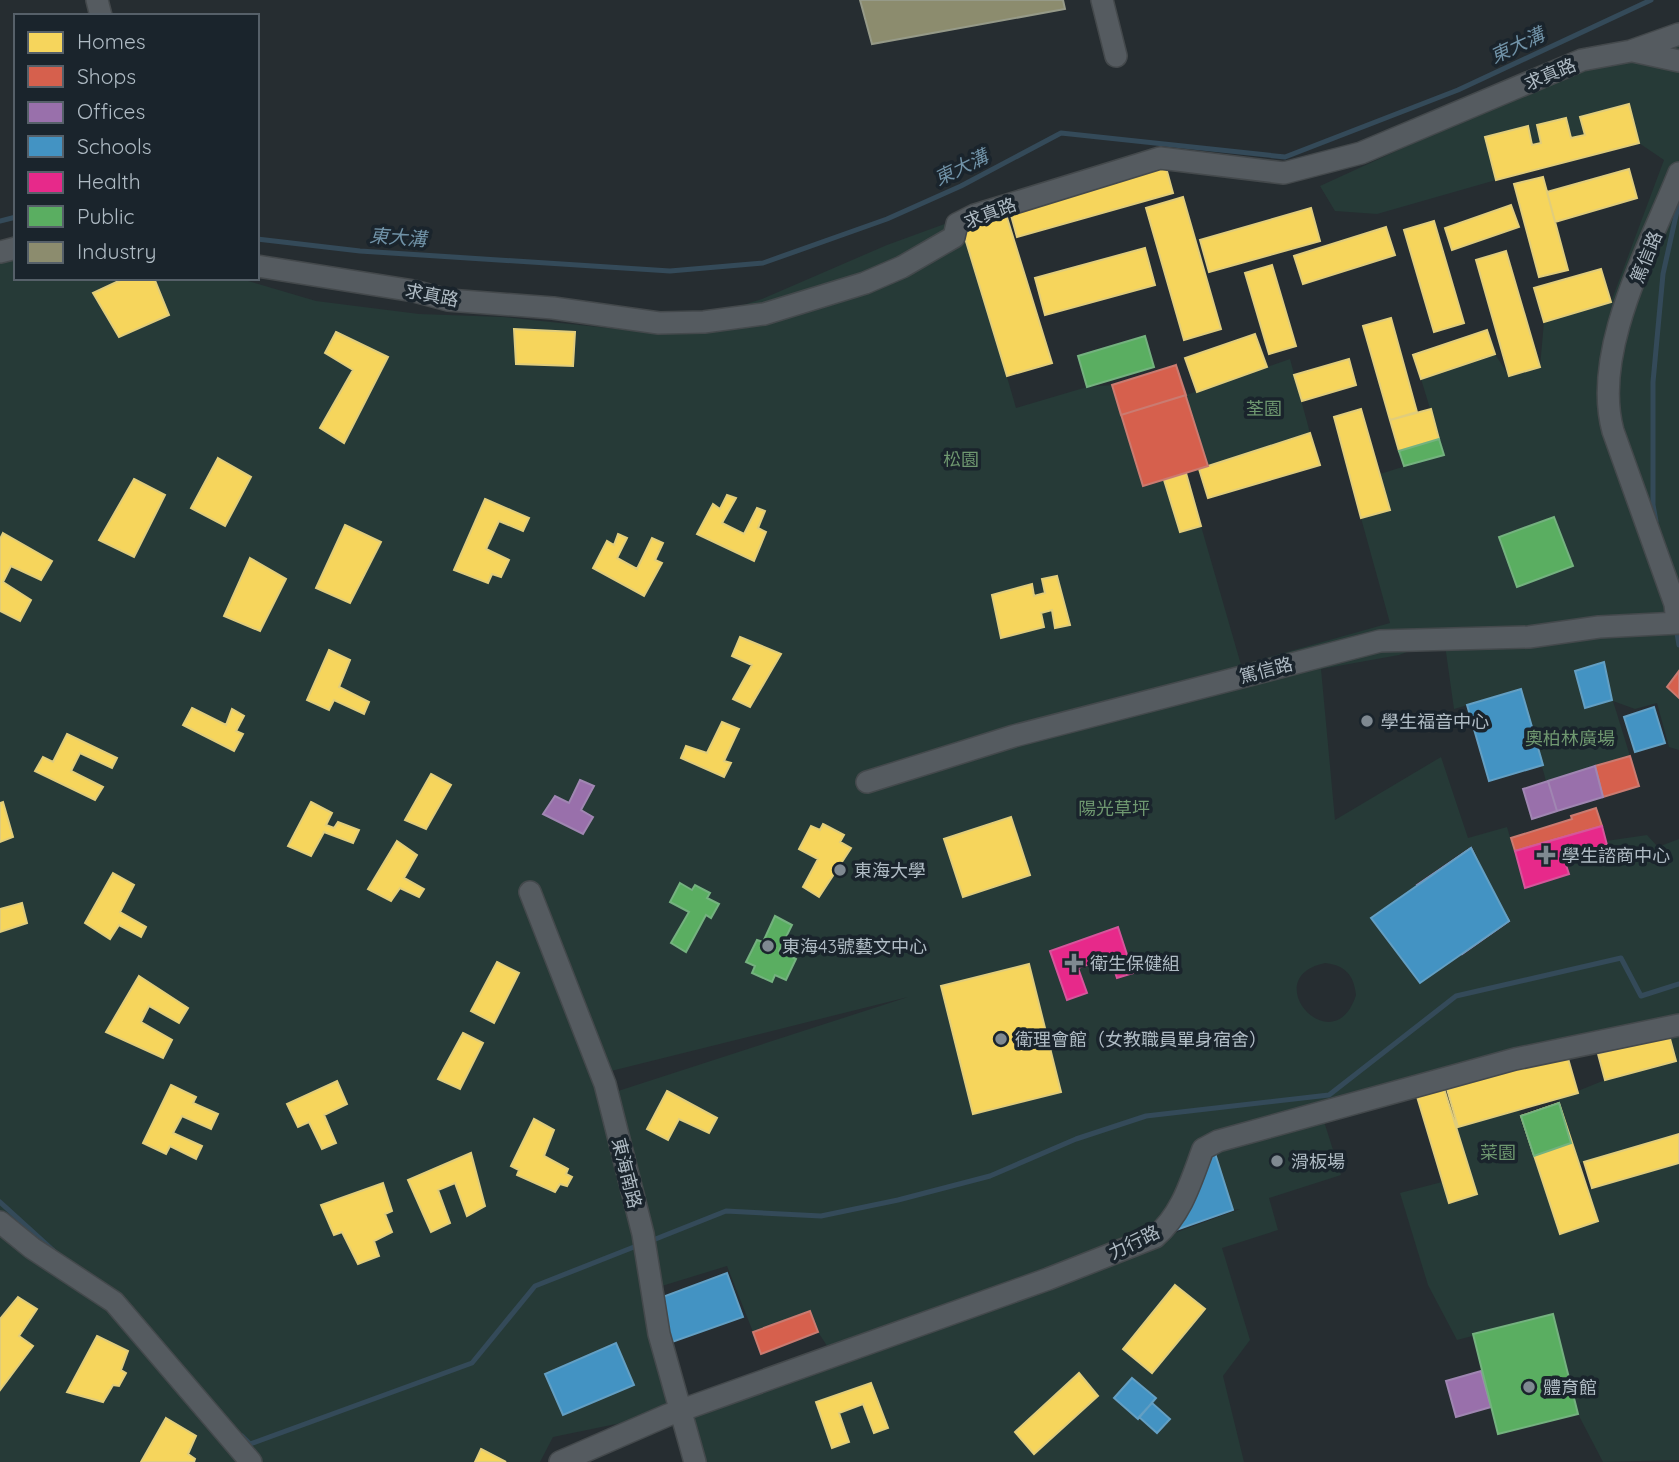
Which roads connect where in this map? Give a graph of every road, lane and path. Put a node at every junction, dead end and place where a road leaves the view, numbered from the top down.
1 (1102, 0) edge
2 (1679, 34) edge
3 (1631, 51) junction
4 (1115, 56) dead end
5 (1679, 61) edge
6 (1679, 173) edge
7 (259, 265) edge
8 (1673, 612) edge
9 (867, 782) dead end
10 (530, 892) dead end
11 (1679, 1025) edge
12 (0, 1222) edge
13 (680, 1411) junction
14 (251, 1462) edge
15 (560, 1462) edge
16 (695, 1462) edge

1 - 4 street
2 - 3 street, 求真路
3 - 5 street
3 - 7 street, 求真路
6 - 8 street, 篤信路
8 - 9 street, 篤信路
10 - 13 street, 東海南路
11 - 13 street, 力行路
12 - 14 street
13 - 15 street, 力行路
13 - 16 street, 東海南路

